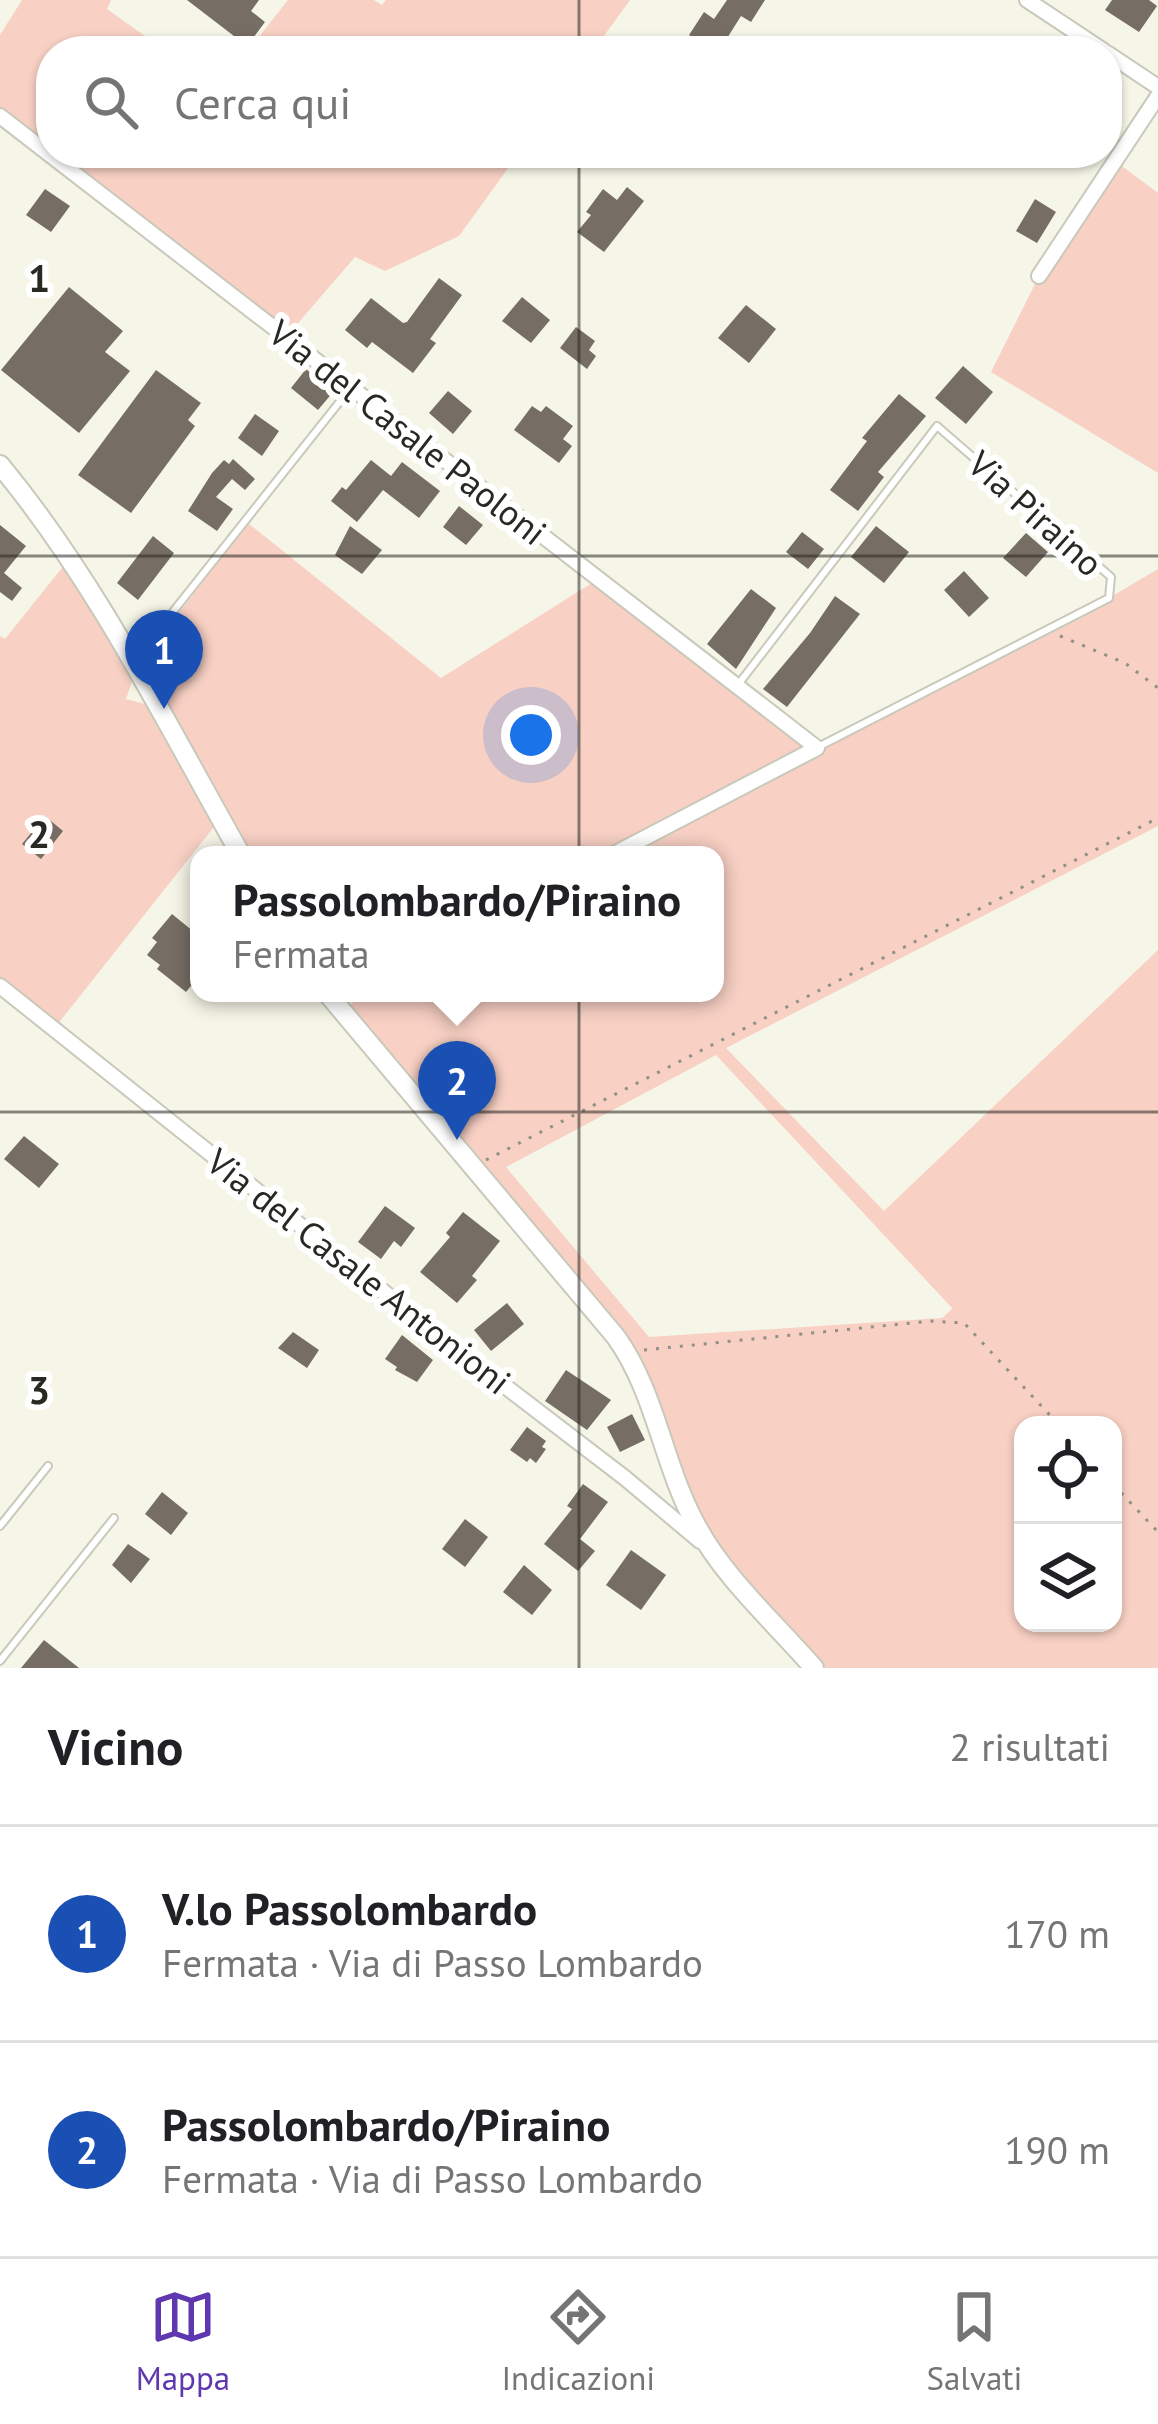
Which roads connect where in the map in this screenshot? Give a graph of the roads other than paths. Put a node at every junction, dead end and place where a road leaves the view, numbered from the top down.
1 (1028, 0) edge
2 (1081, 36) edge
3 (1122, 65) edge
4 (1158, 92) edge
5 (0, 116) edge
6 (36, 144) edge
7 (1122, 148) edge
8 (68, 168) edge
9 (1109, 168) edge
10 (1039, 276) dead end
11 (352, 387) junction
12 (0, 465) edge
13 (132, 663) junction
14 (737, 687) junction
15 (817, 748) junction
16 (236, 846) edge
17 (629, 846) edge
18 (0, 986) edge
19 (341, 1002) edge
20 (48, 1466) dead end
21 (114, 1518) dead end
22 (0, 1526) edge
23 (718, 1557) junction
24 (0, 1661) edge
25 (814, 1668) edge

1 - 2 street
3 - 4 street
4 - 7 street
5 - 6 street, Via del Casale Paoloni
8 - 11 street, Via del Casale Paoloni
9 - 10 street
11 - 13 lane
11 - 14 street, Via del Casale Paoloni
12 - 13 street
13 - 16 street
14 - 15 street, Via del Casale Paoloni
14 - 15 lane, Via Piraino
15 - 17 street, Via Piraino
18 - 23 street, Via del Casale Antonioni
19 - 23 street
20 - 22 lane
21 - 24 lane
23 - 25 street

